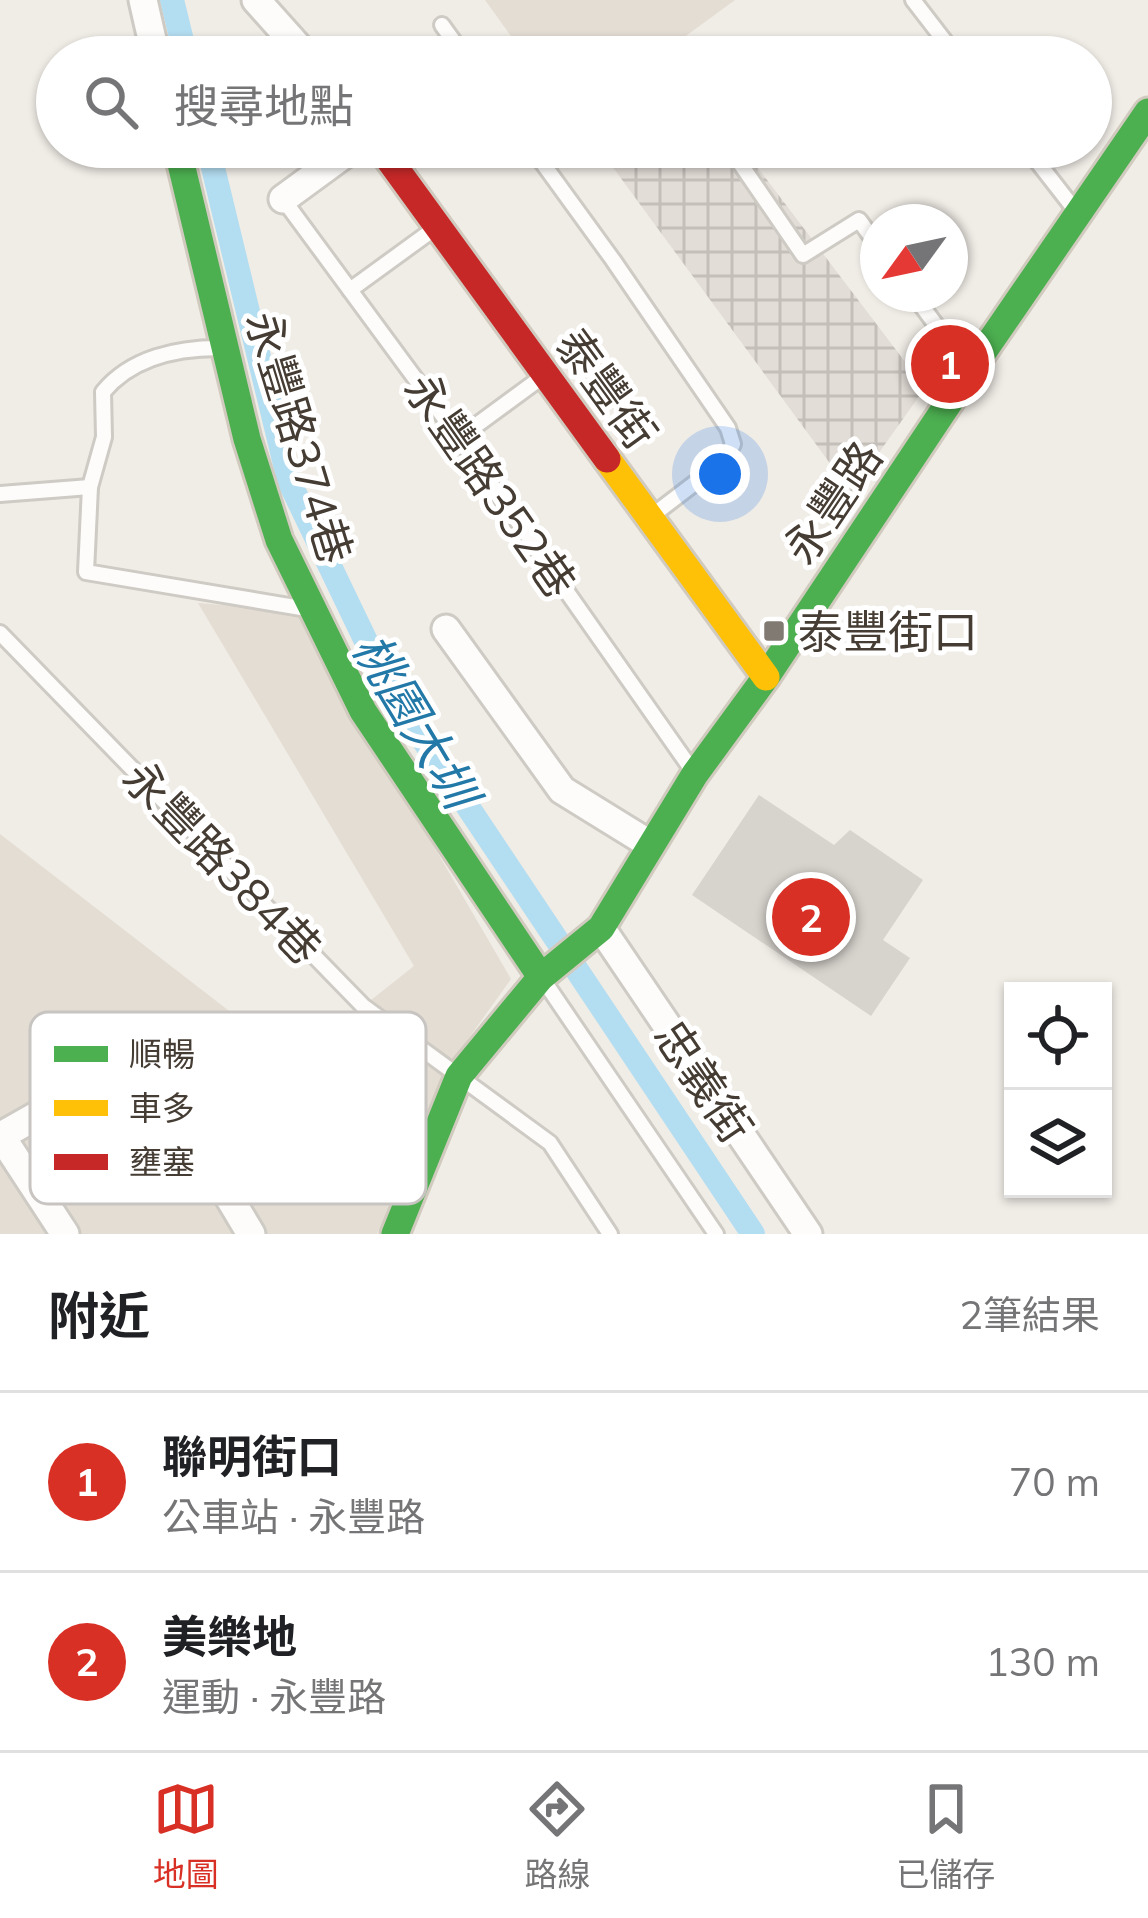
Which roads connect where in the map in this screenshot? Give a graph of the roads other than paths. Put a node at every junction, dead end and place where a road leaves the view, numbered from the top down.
1 (142, 0) edge
2 (256, 0) edge
3 (913, 0) edge
4 (442, 25) dead end
5 (151, 36) edge
6 (288, 36) edge
7 (450, 36) edge
8 (941, 36) edge
9 (1148, 112) edge
10 (1112, 164) edge
11 (182, 168) edge
12 (326, 168) edge
13 (396, 168) edge
14 (546, 168) edge
15 (743, 168) edge
16 (1042, 168) edge
17 (1110, 168) edge
18 (284, 199) joint
19 (1078, 214) junction
20 (860, 221) edge
21 (440, 224) junction
22 (350, 290) junction
23 (926, 312) edge
24 (225, 348) junction
25 (970, 371) junction
26 (545, 375) junction
27 (459, 438) junction
28 (90, 487) junction
29 (0, 494) edge
30 (649, 518) junction
31 (312, 610) junction
32 (446, 629) dead end
33 (0, 633) edge
34 (766, 677) junction
35 (695, 774) junction
36 (652, 845) junction
37 (594, 934) junction
38 (544, 974) junction
39 (371, 1012) edge
40 (426, 1052) edge
41 (459, 1076) junction
42 (30, 1120) edge
43 (426, 1156) edge
44 (30, 1182) edge
45 (44, 1204) edge
46 (233, 1204) edge
47 (406, 1204) edge
48 (64, 1234) edge
49 (251, 1234) edge
50 (394, 1234) edge
51 (610, 1234) edge
52 (716, 1234) edge
53 (808, 1234) edge

1 - 5 street
2 - 6 street
3 - 8 lane
4 - 7 lane
9 - 10 street, 永豐路
11 - 24 street, 永豐路374巷
12 - 18 street
13 - 21 street, 泰豐街
14 - 30 lane
15 - 20 lane
16 - 19 lane
17 - 19 street, 永豐路
18 - 22 lane, 永豐路352巷
19 - 25 street, 永豐路
21 - 22 lane
21 - 26 street, 泰豐街
22 - 27 lane, 永豐路352巷
23 - 25 lane
24 - 28 lane
24 - 31 street, 永豐路374巷
25 - 34 street, 永豐路
26 - 27 lane
26 - 30 street, 泰豐街
27 - 35 lane, 永豐路352巷
28 - 29 lane
28 - 31 lane
30 - 34 street, 泰豐街
31 - 38 street, 永豐路374巷
32 - 36 street
33 - 39 lane, 永豐路384巷
34 - 35 street, 永豐路
35 - 36 street, 永豐路
36 - 37 street, 永豐路
37 - 38 street, 永豐路
37 - 53 street, 忠義街
38 - 41 street
38 - 52 lane
40 - 41 lane, 永豐路384巷
41 - 43 street
41 - 51 lane, 永豐路384巷
42 - 44 street
45 - 48 street
46 - 49 street
47 - 50 street

